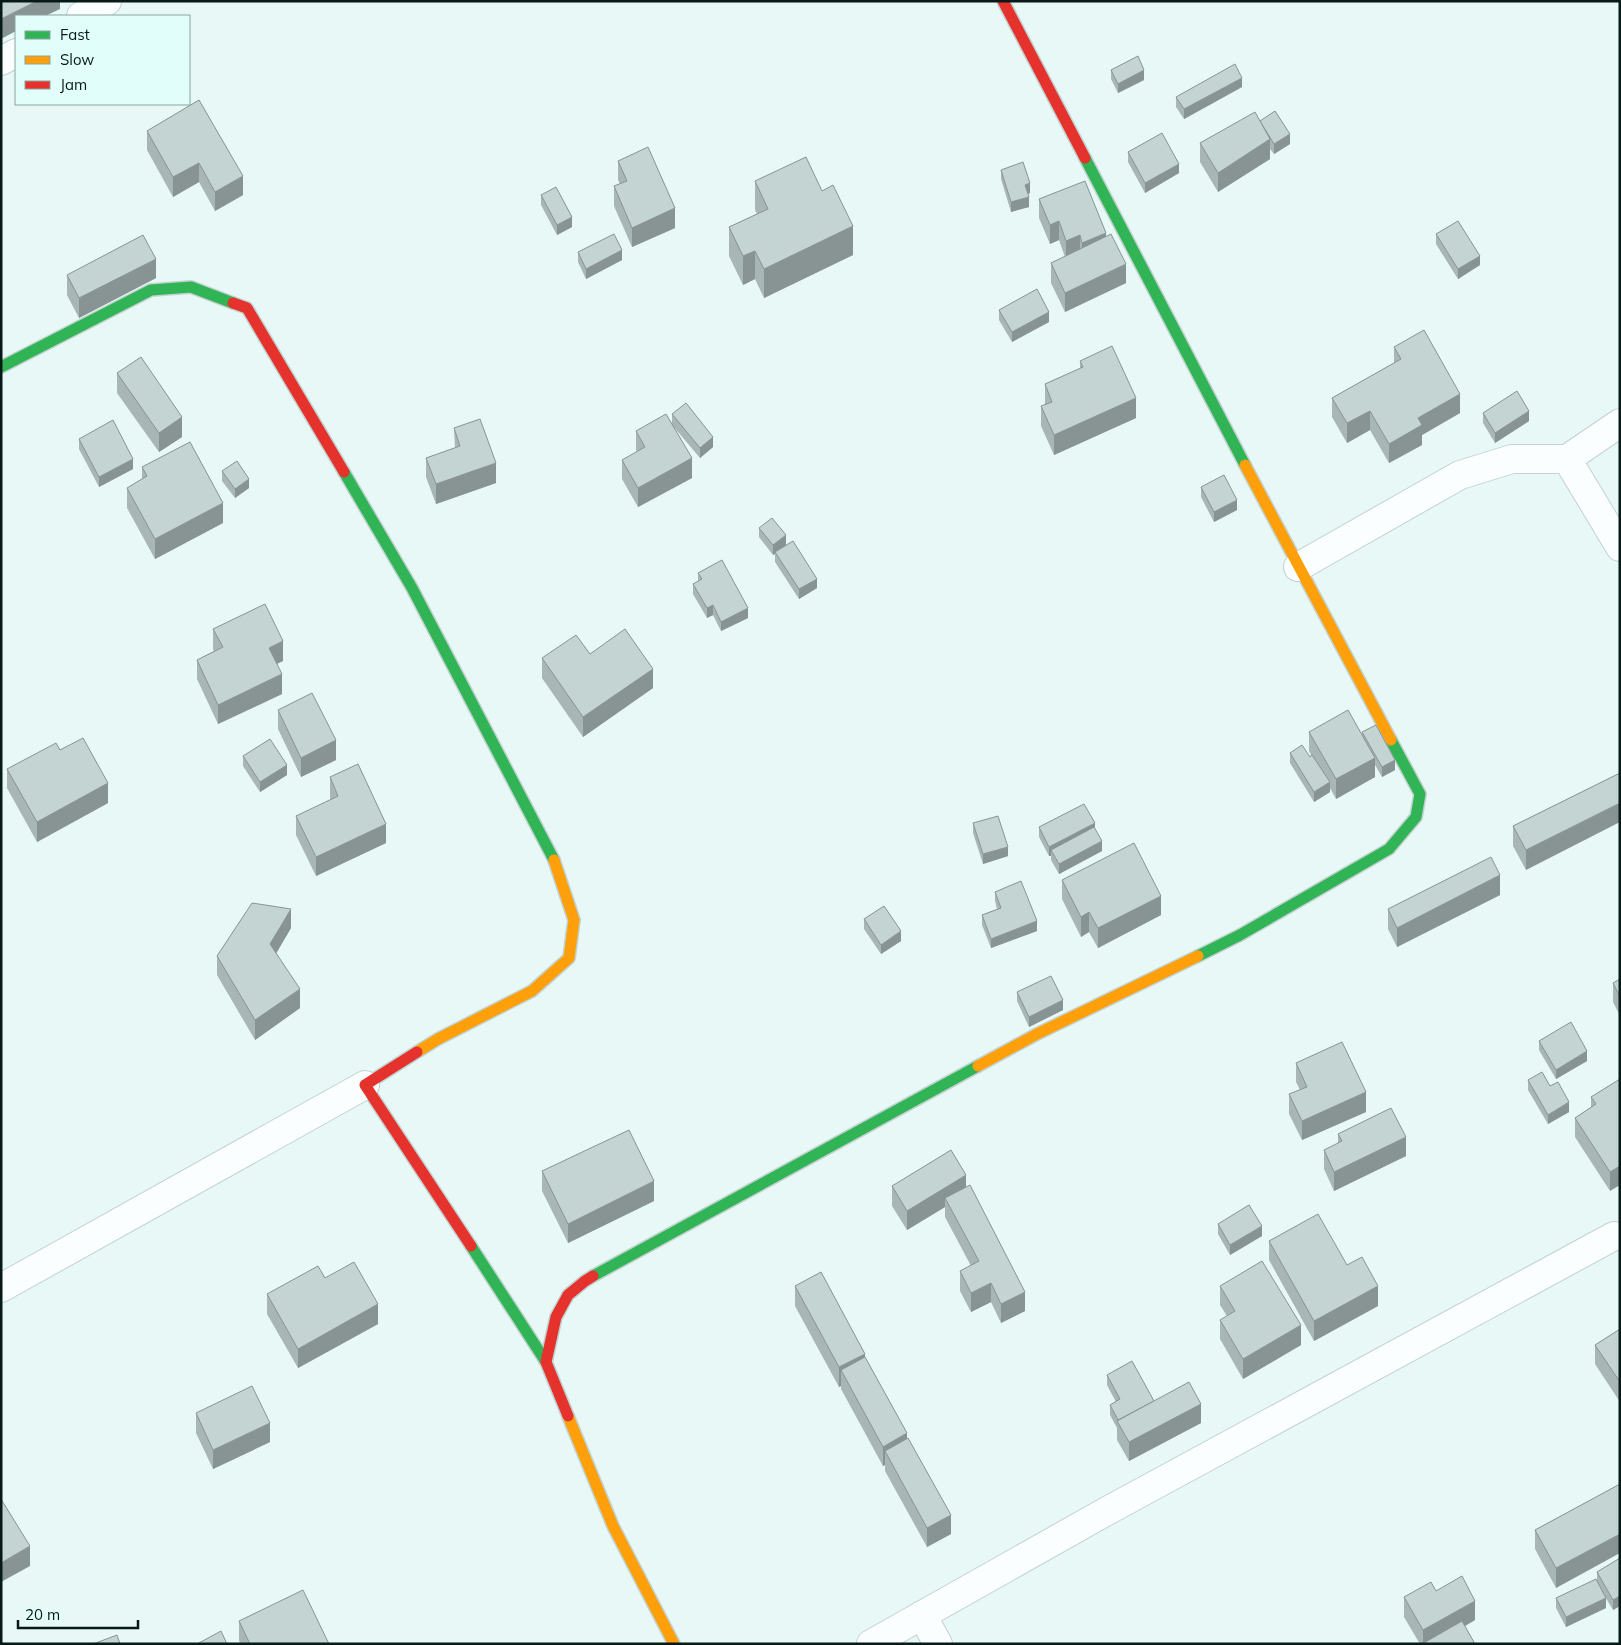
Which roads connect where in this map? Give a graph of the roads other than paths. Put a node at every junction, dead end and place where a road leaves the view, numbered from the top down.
1 (107, 1) edge
2 (1003, 1) edge
3 (82, 15) edge
4 (15, 54) edge
5 (1, 61) edge
6 (1, 367) edge
7 (1620, 423) edge
8 (1567, 459) junction
9 (1620, 547) edge
10 (1298, 567) junction
11 (365, 1085) junction
12 (1618, 1239) edge
13 (1, 1288) edge
14 (546, 1362) junction
15 (922, 1615) junction
16 (674, 1644) edge
17 (871, 1644) edge
18 (938, 1644) edge

1 - 3 street
2 - 10 street
4 - 5 street
6 - 11 street
7 - 8 street
8 - 9 street
8 - 10 street
10 - 14 street
11 - 13 street
11 - 14 street
12 - 15 street
14 - 16 street
15 - 17 street
15 - 18 street

